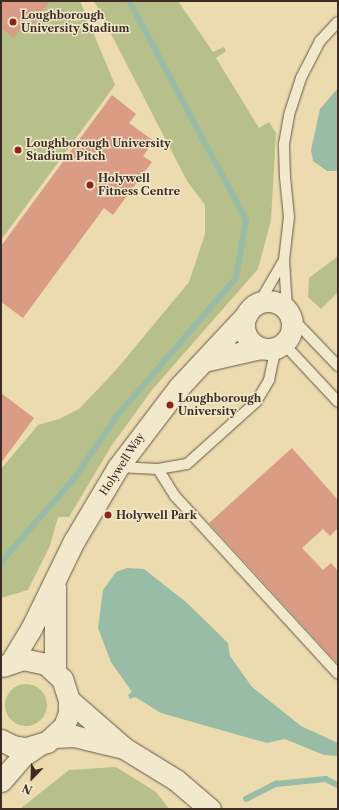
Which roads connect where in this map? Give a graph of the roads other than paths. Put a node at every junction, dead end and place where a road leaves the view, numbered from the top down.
1 (338, 22) edge
2 (284, 260) junction
3 (253, 309) junction
4 (289, 313) junction
5 (274, 347) junction
6 (208, 360) junction
7 (338, 366) edge
8 (338, 402) edge
9 (118, 467) junction
10 (158, 469) junction
11 (55, 581) junction
12 (6, 664) edge
13 (55, 671) junction
14 (338, 674) edge
15 (69, 700) junction
16 (1, 740) edge
17 (47, 741) junction
18 (124, 748) junction
19 (1, 781) edge
20 (207, 806) edge

1 - 2 lane
2 - 3 lane
2 - 4 lane
3 - 4 street
3 - 5 street
3 - 6 street, Holywell Way
4 - 5 street
4 - 7 lane
5 - 6 street
5 - 8 lane
5 - 10 lane
6 - 9 street, Holywell Way
9 - 10 lane
9 - 11 street, Holywell Way
10 - 14 lane
11 - 12 street, Holywell Way
11 - 13 street, Holywell Way
12 - 13 street, Holywell Way
13 - 15 street
15 - 17 street
15 - 18 street
16 - 17 street
17 - 18 street
17 - 19 street
18 - 20 street

